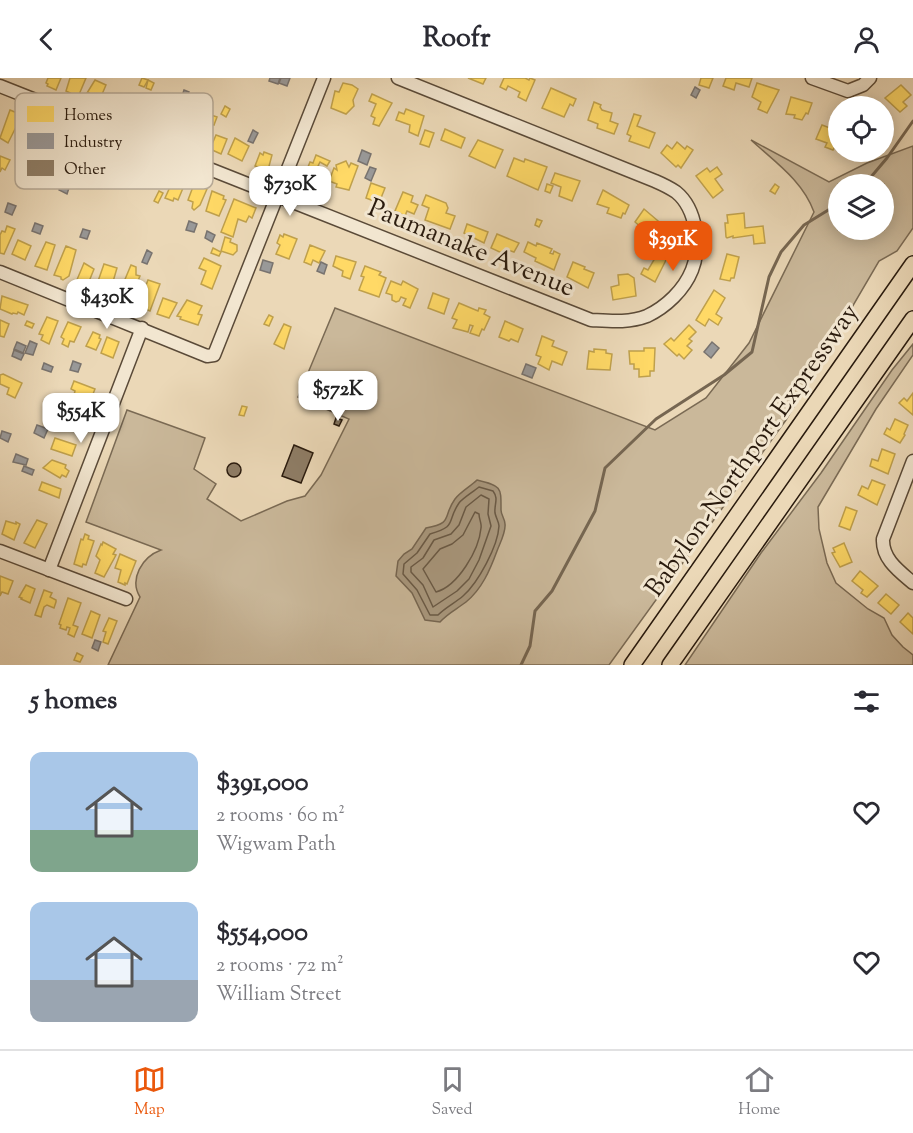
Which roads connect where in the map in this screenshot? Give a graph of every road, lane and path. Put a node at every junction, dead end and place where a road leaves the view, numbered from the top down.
1 (324, 78) edge
2 (398, 78) edge
3 (812, 78) edge
4 (870, 78) edge
5 (0, 86) edge
6 (18, 93) edge
7 (213, 171) edge
8 (277, 196) junction
9 (913, 264) edge
10 (0, 272) edge
11 (913, 318) edge
12 (142, 328) junction
13 (913, 461) edge
14 (0, 552) edge
15 (49, 570) junction
16 (913, 583) edge
17 (126, 600) dead end
18 (632, 665) edge
19 (670, 665) edge

1 - 8 street
2 - 8 street, Paumanake Avenue
3 - 4 street
5 - 6 street, Paumanake Avenue
7 - 8 street, Paumanake Avenue
8 - 12 street
9 - 18 main road, Babylon-Northport Expressway
10 - 12 street
11 - 19 main road
12 - 15 street
13 - 16 street
14 - 15 street
15 - 17 street

